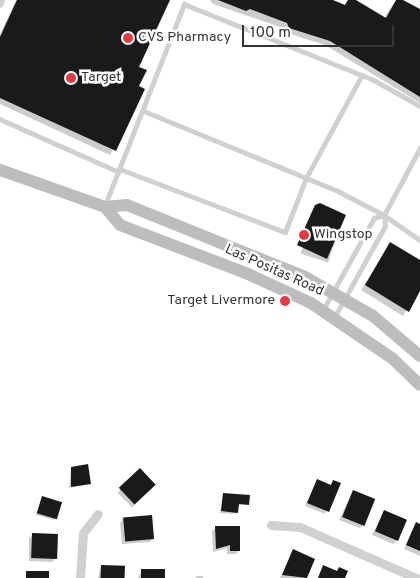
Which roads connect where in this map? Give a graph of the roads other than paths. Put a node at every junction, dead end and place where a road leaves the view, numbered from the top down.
1 (2, 0) edge
2 (185, 2) edge
3 (0, 5) edge
4 (362, 74) junction
5 (420, 106) edge
6 (144, 112) junction
7 (0, 119) edge
8 (420, 148) edge
9 (0, 170) edge
10 (120, 171) junction
11 (306, 178) junction
12 (105, 207) junction
13 (384, 215) junction
14 (420, 240) edge
15 (333, 292) junction
16 (344, 298) junction
17 (323, 310) junction
18 (335, 316) junction
19 (420, 356) edge
20 (420, 385) edge
21 (98, 514) dead end
22 (271, 525) dead end
23 (80, 578) edge
24 (416, 578) edge

1 - 3 lane
2 - 4 lane
2 - 6 lane
4 - 5 lane
4 - 11 lane
6 - 10 lane
6 - 11 lane
7 - 10 lane
8 - 13 lane
9 - 12 main road, Las Positas Road
10 - 11 lane
10 - 12 lane
11 - 13 lane
12 - 15 main road, Las Positas Road
12 - 17 main road, Las Positas Road
13 - 14 lane
13 - 15 lane
13 - 16 lane
15 - 16 main road, Las Positas Road
15 - 17 lane
16 - 18 lane
16 - 19 main road, Las Positas Road
17 - 18 main road, Las Positas Road
18 - 20 main road, Las Positas Road
21 - 23 street
22 - 24 street

